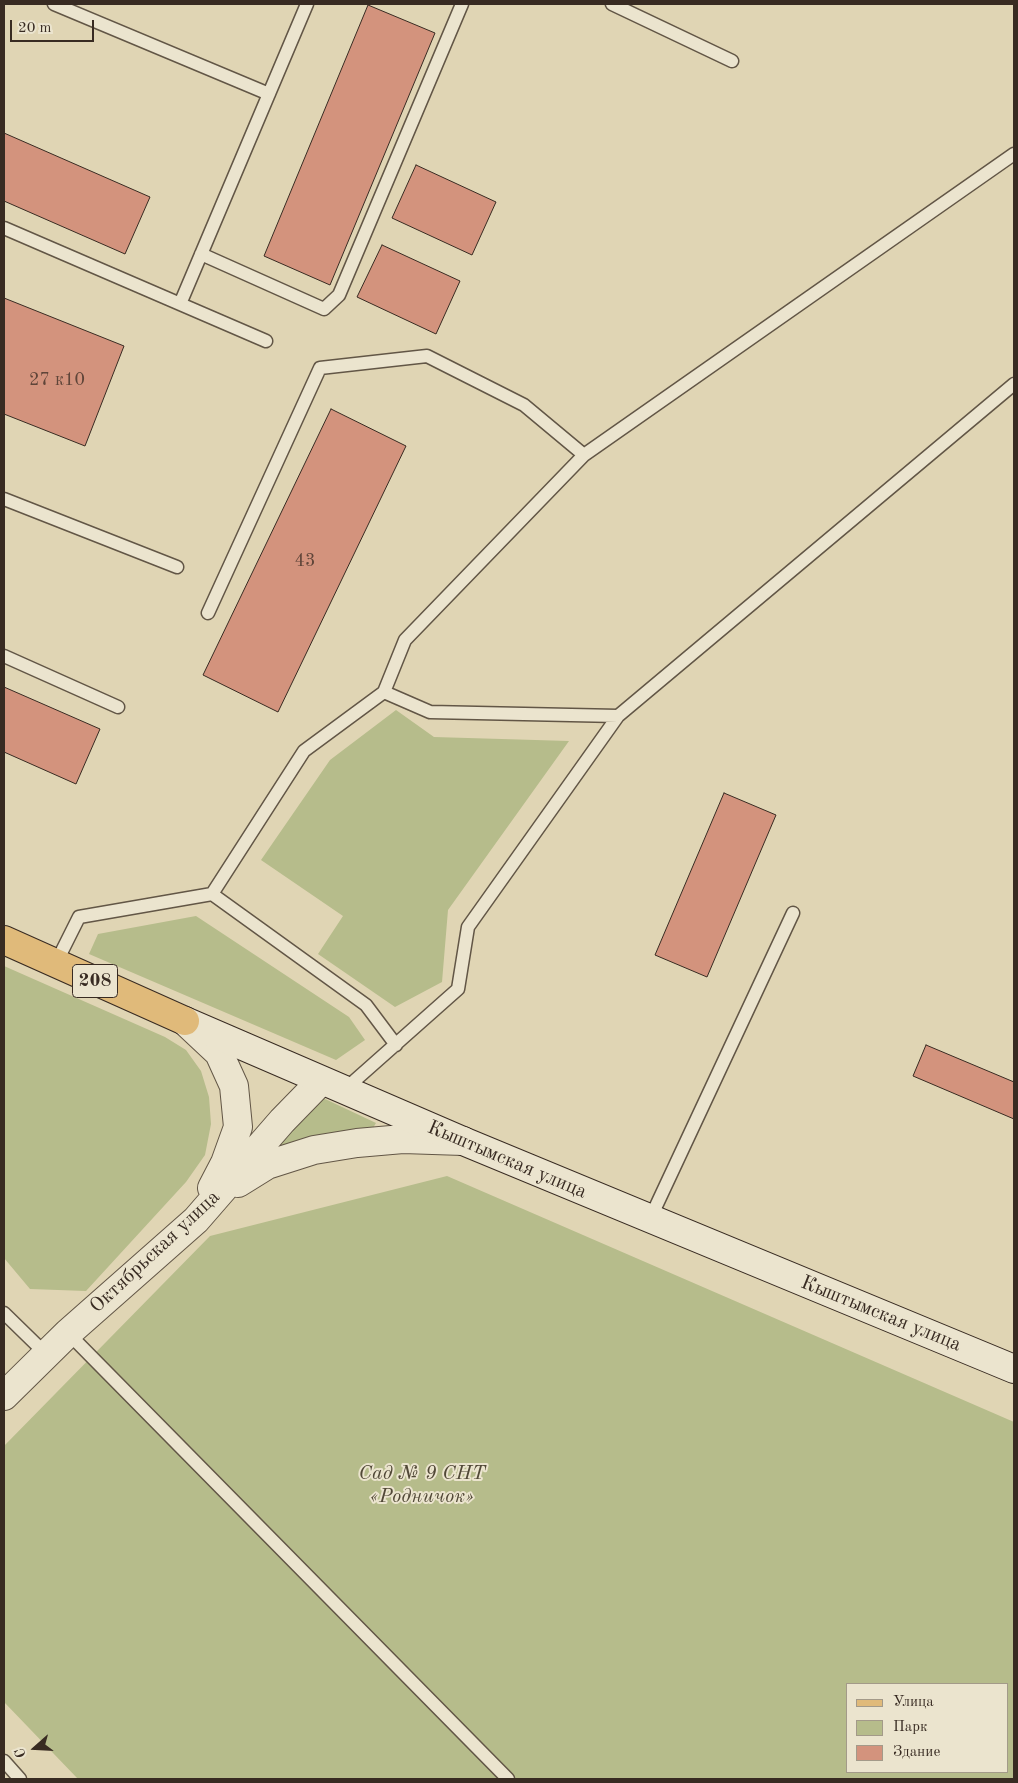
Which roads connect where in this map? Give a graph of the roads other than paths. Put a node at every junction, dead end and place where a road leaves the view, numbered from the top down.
1 (54, 4) edge
2 (308, 4) edge
3 (462, 4) edge
4 (612, 4) edge
5 (732, 61) dead end
6 (269, 94) junction
7 (1014, 154) edge
8 (4, 228) edge
9 (201, 254) junction
10 (180, 304) junction
11 (266, 341) dead end
12 (1014, 384) edge
13 (584, 455) junction
14 (4, 499) edge
15 (177, 567) dead end
16 (208, 613) dead end
17 (4, 656) edge
18 (384, 692) junction
19 (118, 707) dead end
20 (618, 716) junction
21 (212, 894) junction
22 (792, 913) dead end
23 (4, 940) edge
24 (56, 963) junction
25 (186, 1021) junction
26 (396, 1045) junction
27 (332, 1086) junction
28 (463, 1142) junction
29 (650, 1219) junction
30 (196, 1220) junction
31 (4, 1313) edge
32 (68, 1334) junction
33 (46, 1354) junction
34 (1014, 1369) edge
35 (4, 1396) edge
36 (4, 1761) edge
37 (20, 1779) edge
38 (508, 1779) edge

1 - 6 lane
2 - 6 lane
3 - 9 lane
4 - 5 lane
6 - 9 lane
7 - 13 lane
8 - 10 lane
9 - 10 lane
10 - 11 lane
12 - 20 lane
13 - 16 lane
13 - 18 lane
14 - 15 lane
17 - 19 lane
18 - 20 lane
18 - 21 lane
20 - 26 lane
21 - 24 lane
21 - 26 lane
22 - 29 lane
23 - 24 main road, Кыштымская улица / 208
24 - 25 main road, Кыштымская улица / 208
25 - 27 street, Кыштымская улица / 208
25 - 30 street
26 - 27 lane
27 - 28 street, Кыштымская улица / 208
27 - 30 street, Октябрьская улица
28 - 29 street, Кыштымская улица / 208
28 - 30 street
29 - 34 street, Кыштымская улица / 208
30 - 32 street, Октябрьская улица
31 - 33 lane
32 - 33 street, Октябрьская улица
32 - 38 lane
33 - 35 street, Октябрьская улица
36 - 37 lane

